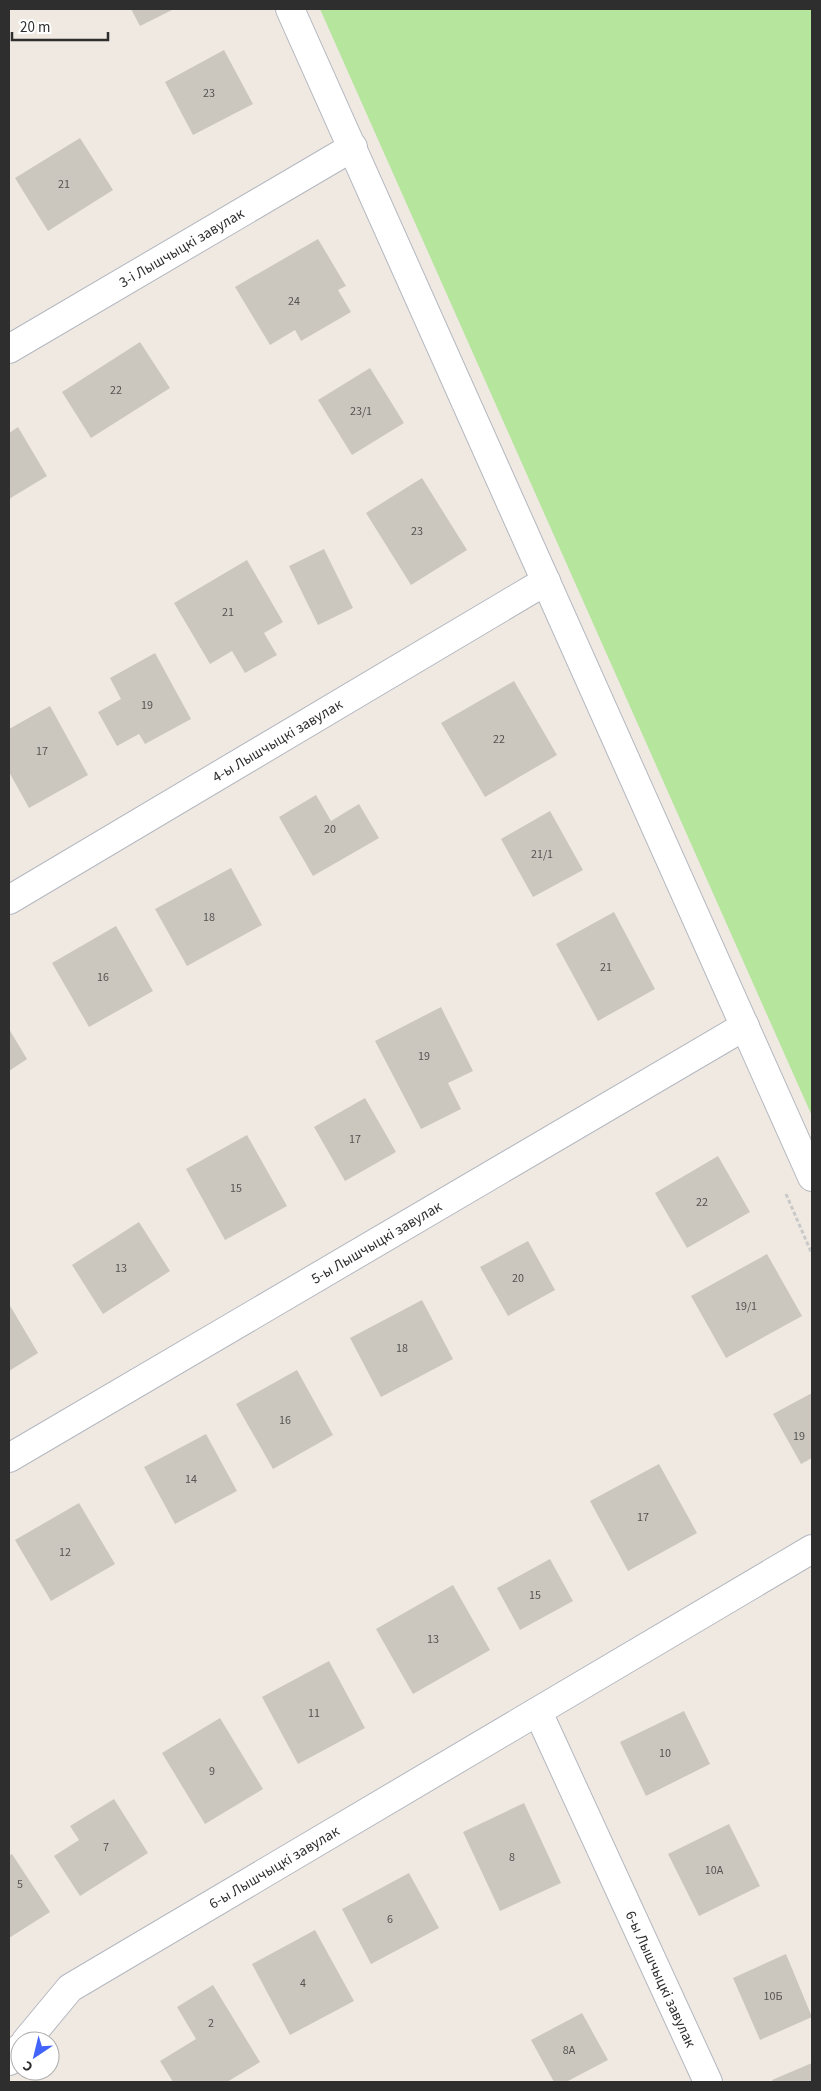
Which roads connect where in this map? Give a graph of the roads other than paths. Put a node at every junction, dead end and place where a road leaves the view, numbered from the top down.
1 (290, 9) edge
2 (353, 147) junction
3 (9, 349) edge
4 (546, 581) junction
5 (9, 900) edge
6 (745, 1026) junction
7 (812, 1177) edge
8 (9, 1458) edge
9 (812, 1550) edge
10 (538, 1712) junction
11 (34, 2031) edge
12 (708, 2082) edge

1 - 2 street
2 - 3 street, 3-і Лышчыцкі завулак
2 - 4 street
4 - 5 street, 4-ы Лышчыцкі завулак
4 - 6 street
6 - 7 street
6 - 8 street, 5-ы Лышчыцкі завулак
9 - 10 street, 6-ы Лышчыцкі завулак
10 - 11 street, 6-ы Лышчыцкі завулак
10 - 12 street, 6-ы Лышчыцкі завулак

